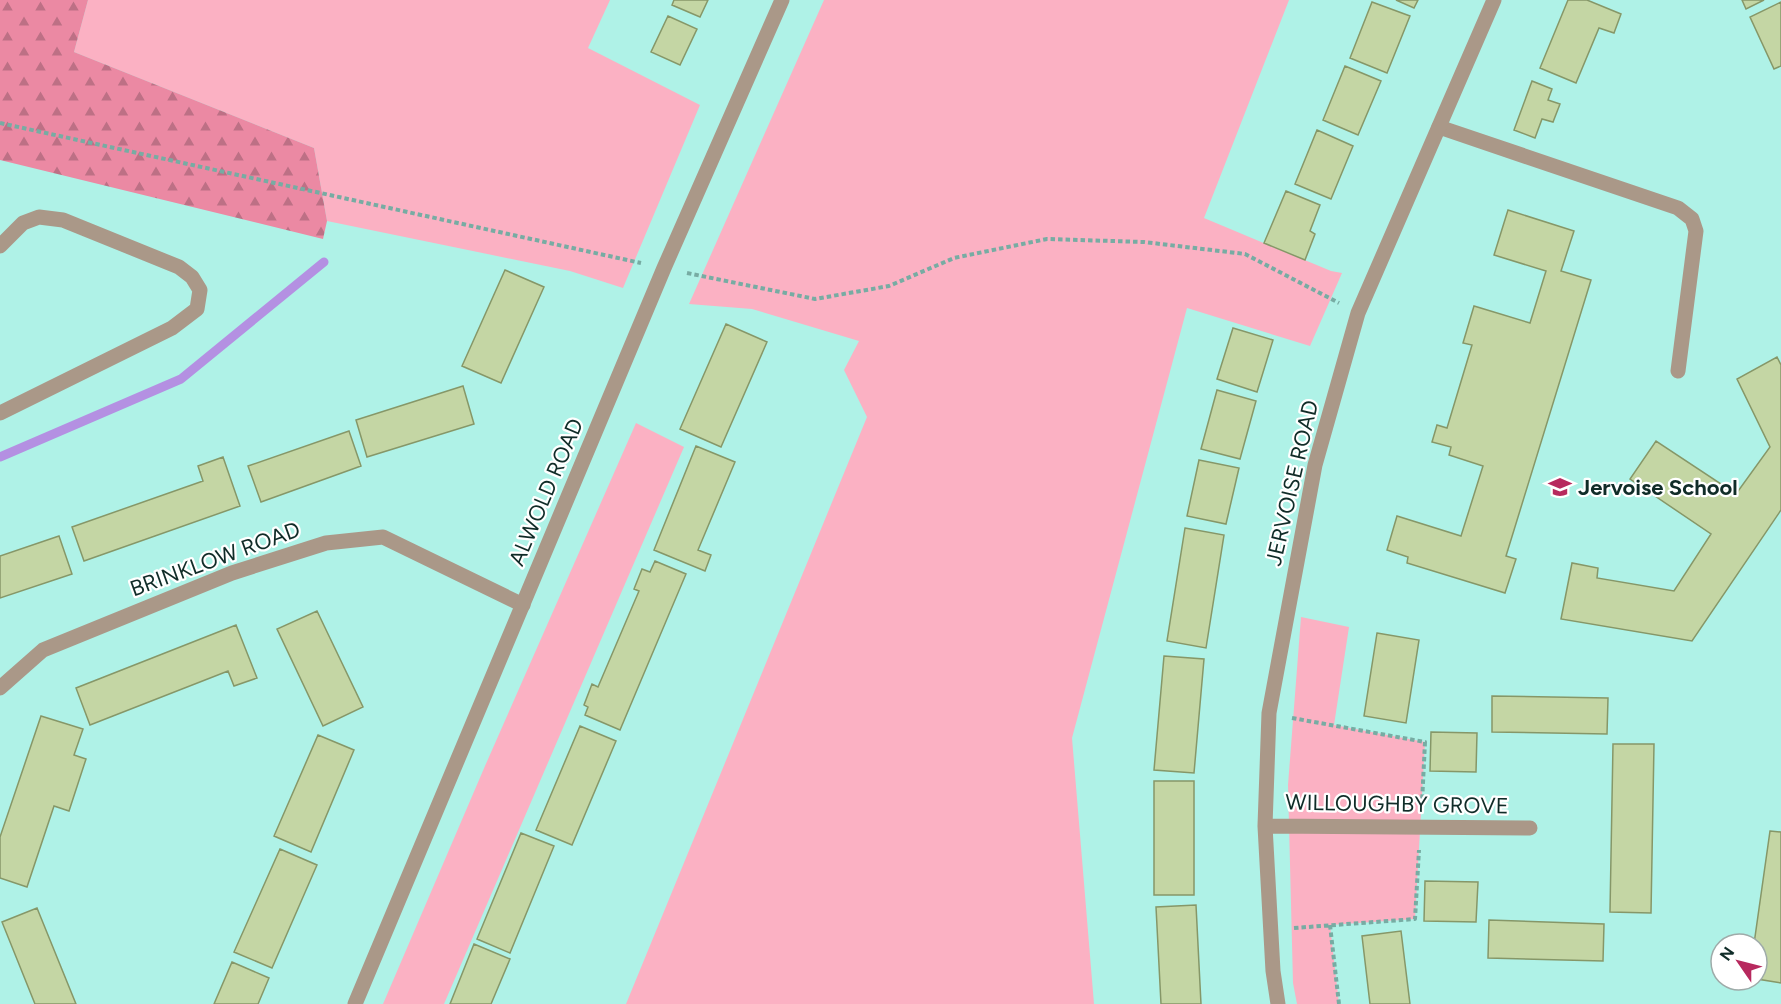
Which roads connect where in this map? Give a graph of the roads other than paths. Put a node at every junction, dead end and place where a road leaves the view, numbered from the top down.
1 (782, 0) edge
2 (1494, 0) edge
3 (1439, 127) junction
4 (0, 246) edge
5 (1678, 371) dead end
6 (0, 413) edge
7 (523, 605) junction
8 (0, 688) edge
9 (1265, 826) junction
10 (1530, 828) dead end
11 (355, 1004) edge
12 (1278, 1004) edge

1 - 7 street, ALWOLD ROAD
2 - 3 street, JERVOISE ROAD
3 - 5 street
3 - 9 street, JERVOISE ROAD
4 - 6 street
7 - 8 street, BRINKLOW ROAD
7 - 11 street, ALWOLD ROAD
9 - 10 street, WILLOUGHBY GROVE
9 - 12 street, JERVOISE ROAD

